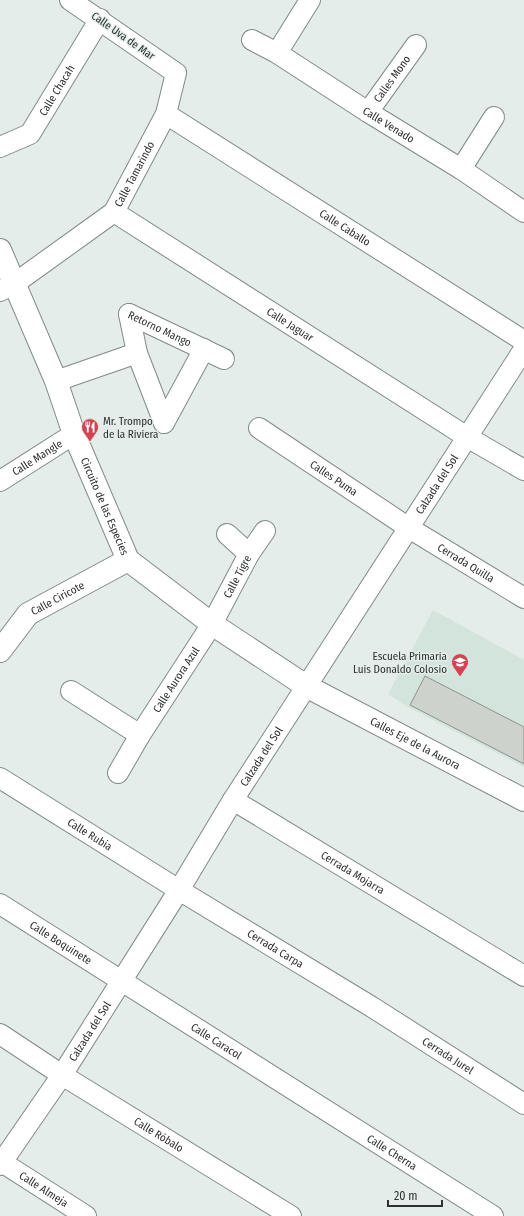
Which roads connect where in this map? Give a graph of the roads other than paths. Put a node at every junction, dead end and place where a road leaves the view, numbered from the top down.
1 (70, 0) edge
2 (310, 0) edge
3 (100, 19) junction
4 (252, 40) dead end
5 (416, 45) dead end
6 (277, 53) junction
7 (176, 73) joint
8 (368, 112) junction
9 (166, 114) junction
10 (494, 117) dead end
11 (0, 147) edge
12 (461, 169) junction
13 (114, 212) junction
14 (524, 212) edge
15 (0, 250) edge
16 (7, 287) edge
17 (524, 341) edge
18 (204, 349) junction
19 (524, 349) edge
20 (137, 352) junction
21 (224, 360) dead end
22 (56, 381) junction
23 (259, 428) dead end
24 (74, 434) junction
25 (467, 437) junction
26 (524, 470) edge
27 (0, 481) edge
28 (409, 528) junction
29 (265, 531) dead end
30 (227, 534) dead end
31 (249, 554) junction
32 (128, 560) junction
33 (524, 598) edge
34 (212, 624) junction
35 (0, 652) edge
36 (306, 686) junction
37 (71, 691) dead end
38 (140, 735) junction
39 (118, 773) dead end
40 (0, 778) edge
41 (233, 800) junction
42 (524, 800) edge
43 (179, 890) junction
44 (0, 904) edge
45 (524, 976) edge
46 (121, 981) junction
47 (372, 1007) joint
48 (0, 1034) edge
49 (62, 1075) junction
50 (312, 1101) joint
51 (524, 1104) edge
52 (1, 1163) edge
53 (86, 1216) edge
54 (292, 1216) edge
55 (493, 1216) edge

1 - 3 street, Calle Uva de Mar
2 - 6 street
3 - 7 street, Calle Uva de Mar
3 - 11 street, Calle Chacah
4 - 6 street, Calle Venado
5 - 8 street, Calles Mono
6 - 8 street, Calle Venado
7 - 9 street, Calle Tamarindo
8 - 12 street, Calle Venado
9 - 13 street, Calle Tamarindo
9 - 17 street, Calle Caballo
10 - 12 street
12 - 14 street, Calle Venado
13 - 16 street, Calle Tamarindo
13 - 25 street, Calle Jaguar
15 - 16 street, Circuito de las Especies
16 - 22 street, Circuito de las Especies
18 - 20 street, Retorno Mango
18 - 20 street, Retorno Mango
18 - 21 street, Retorno Mango
19 - 25 street, Calzada del Sol
20 - 22 street
22 - 24 street, Circuito de las Especies
23 - 28 street, Calles Puma
24 - 27 street, Calle Mangle
24 - 32 street, Circuito de las Especies
25 - 26 street, Calle Jaguar
25 - 28 street, Calzada del Sol
28 - 33 street, Cerrada Quilla
28 - 36 street, Calzada del Sol
29 - 31 street, Calle Tigre
30 - 31 street
31 - 34 street, Calle Tigre
32 - 34 street, Circuito de las Especies
32 - 35 street, Calle Ciricote
34 - 36 street, Circuito de las Especies
34 - 38 street, Calle Aurora Azul
36 - 41 street, Calzada del Sol
36 - 42 street, Calles Eje de la Aurora
37 - 38 street
38 - 39 street, Calle Aurora Azul
40 - 43 street, Calle Rubia
41 - 43 street, Calzada del Sol
41 - 45 street, Cerrada Mojarra
43 - 46 street, Calzada del Sol
43 - 47 street, Cerrada Carpa
44 - 46 street, Calle Boquinete
46 - 49 street, Calzada del Sol
46 - 50 street, Calle Caracol
47 - 51 street, Cerrada Jurel
48 - 49 street, Calle Róbalo
49 - 52 street, Calzada del Sol
49 - 54 street, Calle Róbalo
50 - 55 street, Calle Cherna
52 - 53 street, Calle Almeja

